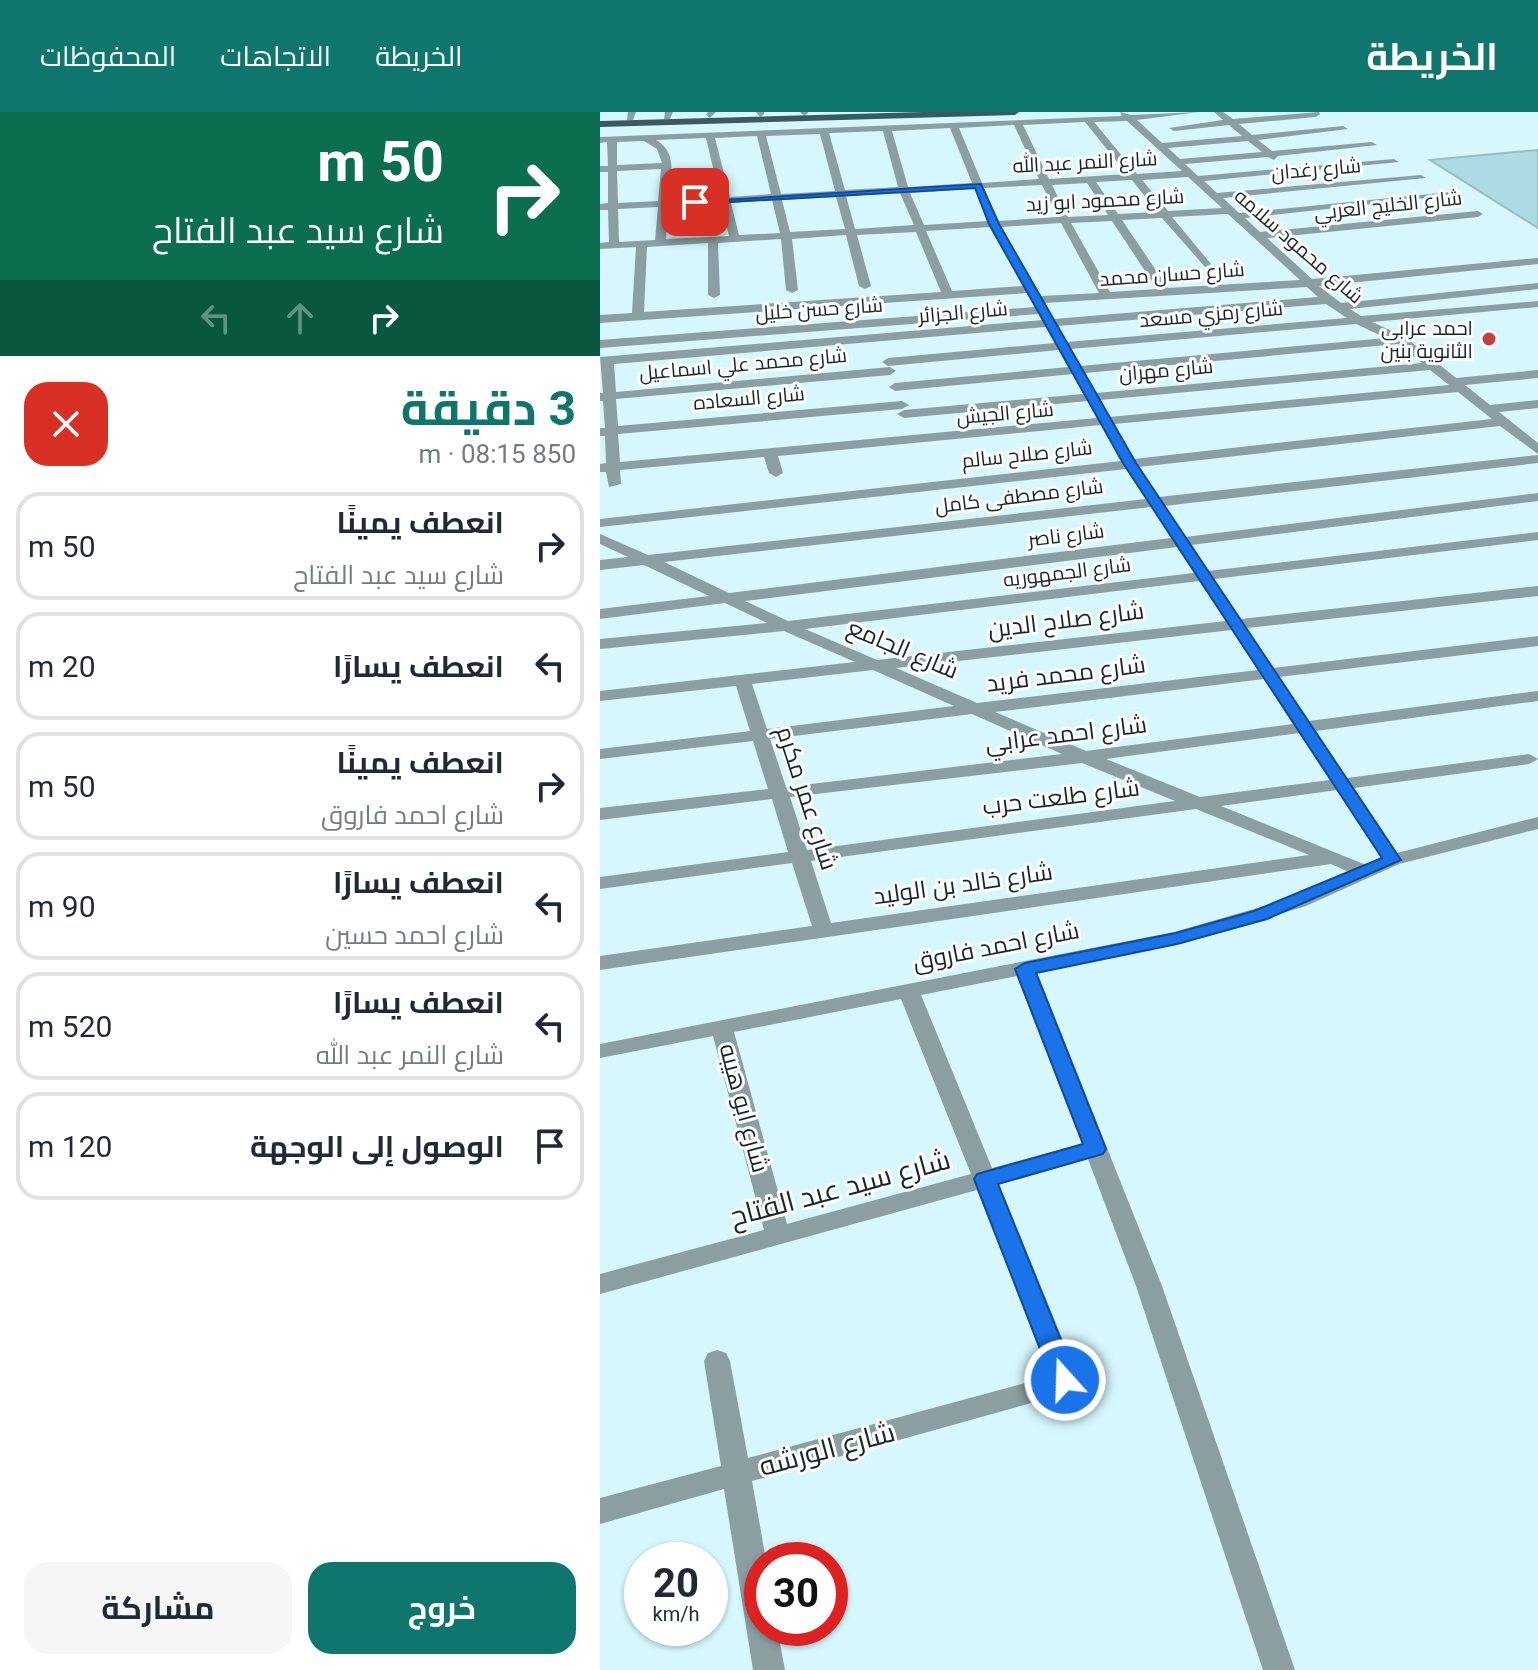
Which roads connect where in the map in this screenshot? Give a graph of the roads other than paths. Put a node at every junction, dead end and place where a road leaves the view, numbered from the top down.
1 (841, 112) edge
2 (860, 112) edge
3 (1195, 112) edge
4 (1218, 112) edge
5 (760, 113) edge
6 (804, 113) edge
7 (711, 114) edge
8 (1316, 114) dead end
9 (665, 115) edge
10 (1125, 115) edge
11 (632, 117) edge
12 (1016, 118) edge
13 (1088, 120) junction
14 (600, 121) edge
15 (1228, 123) junction
16 (954, 126) junction
17 (887, 129) junction
18 (1343, 129) dead end
19 (824, 131) junction
20 (1142, 131) junction
21 (761, 134) junction
22 (710, 137) junction
23 (1248, 138) junction
24 (647, 139) junction
25 (606, 140) edge
26 (1372, 145) dead end
27 (1158, 146) junction
28 (1270, 154) junction
29 (1176, 162) junction
30 (1394, 162) dead end
31 (667, 166) junction
32 (606, 169) edge
33 (1292, 171) junction
34 (1132, 177) junction
35 (1192, 177) junction
36 (1421, 178) dead end
37 (1089, 179) junction
38 (1046, 182) junction
39 (978, 186) junction
40 (1315, 188) junction
41 (904, 190) junction
42 (842, 193) junction
43 (1450, 195) dead end
44 (1213, 196) junction
45 (776, 197) junction
46 (726, 200) junction
47 (664, 203) junction
48 (613, 206) junction
49 (1338, 206) junction
50 (600, 207) edge
51 (1232, 214) junction
52 (1478, 214) dead end
53 (1162, 215) junction
54 (1114, 217) junction
55 (1064, 220) junction
56 (994, 224) junction
57 (1365, 225) junction
58 (919, 228) junction
59 (852, 232) junction
60 (786, 236) junction
61 (1255, 236) junction
62 (735, 239) junction
63 (713, 240) junction
64 (660, 243) junction
65 (642, 244) junction
66 (614, 245) junction
67 (600, 246) edge
68 (1538, 261) edge
69 (1205, 264) dead end
70 (1310, 283) junction
71 (865, 286) dead end
72 (1538, 286) edge
73 (792, 290) dead end
74 (1165, 292) junction
75 (714, 295) dead end
76 (948, 295) junction
77 (1107, 296) junction
78 (1334, 304) junction
79 (1538, 304) edge
80 (1040, 306) junction
81 (638, 317) junction
82 (600, 319) edge
83 (1360, 321) junction
84 (880, 337) junction
85 (1401, 340) junction
86 (600, 344) edge
87 (1062, 346) junction
88 (604, 360) edge
89 (1432, 366) junction
90 (889, 367) junction
91 (1075, 370) junction
92 (1538, 374) edge
93 (1457, 385) junction
94 (895, 387) junction
95 (605, 396) edge
96 (1090, 397) junction
97 (1538, 404) edge
98 (903, 409) junction
99 (1489, 409) junction
100 (1505, 422) junction
101 (1107, 424) junction
102 (1538, 430) edge
103 (606, 431) edge
104 (1030, 431) junction
105 (1518, 432) junction
106 (1002, 433) junction
107 (914, 445) junction
108 (1041, 446) dead end
109 (1011, 449) dead end
110 (1538, 450) edge
111 (770, 453) junction
112 (1538, 459) edge
113 (695, 460) junction
114 (1129, 463) junction
115 (607, 468) edge
116 (776, 473) dead end
117 (697, 480) dead end
118 (614, 484) dead end
119 (1538, 497) edge
120 (1153, 500) junction
121 (600, 523) edge
122 (1538, 536) edge
123 (600, 538) edge
124 (1180, 541) junction
125 (648, 560) junction
126 (600, 565) edge
127 (1203, 575) junction
128 (1538, 591) edge
129 (727, 598) junction
130 (600, 614) edge
131 (1236, 625) junction
132 (786, 626) junction
133 (1538, 641) edge
134 (600, 644) edge
135 (881, 666) junction
136 (1269, 674) junction
137 (743, 681) junction
138 (600, 696) edge
139 (1538, 696) edge
140 (981, 709) junction
141 (1303, 726) junction
142 (762, 735) junction
143 (600, 754) edge
144 (1084, 757) junction
145 (1529, 759) dead end
146 (1342, 784) junction
147 (780, 792) junction
148 (1204, 805) junction
149 (600, 814) edge
150 (1538, 823) edge
151 (800, 856) junction
152 (1334, 858) junction
153 (1392, 860) junction
154 (1367, 872) junction
155 (600, 883) edge
156 (823, 930) junction
157 (600, 963) edge
158 (1025, 969) junction
159 (908, 989) junction
160 (722, 1027) junction
161 (600, 1051) edge
162 (1095, 1149) junction
163 (985, 1179) junction
164 (778, 1235) junction
165 (600, 1284) edge
166 (717, 1361) dead end
167 (736, 1473) junction
168 (600, 1511) edge
169 (748, 1542) edge
170 (765, 1646) edge
171 (769, 1670) edge
172 (1279, 1670) edge

1 - 2 main road
1 - 6 main road
3 - 10 street
4 - 15 street
5 - 6 main road
5 - 7 main road
7 - 9 main road
8 - 15 street
9 - 11 main road
10 - 13 street
10 - 20 street, شارع محمود سلامه
11 - 12 main road
11 - 14 main road
12 - 13 street
12 - 16 street
12 - 38 street
13 - 34 street
15 - 20 street
15 - 23 street
16 - 17 street
16 - 39 street
17 - 19 street
17 - 41 street
18 - 23 street
19 - 21 street
19 - 42 street
20 - 27 street, شارع محمود سلامه
21 - 22 street
21 - 45 street
22 - 24 street
22 - 46 street
23 - 27 street
23 - 28 street
24 - 25 street
24 - 31 street
25 - 32 street
26 - 28 street
27 - 29 street, شارع محمود سلامه
28 - 29 street
28 - 33 street
29 - 35 street, شارع محمود سلامه
30 - 33 street, شارع النمر عبد الله
31 - 32 street
31 - 47 street
32 - 48 street
33 - 35 street, شارع النمر عبد الله
33 - 40 street
34 - 35 street, شارع النمر عبد الله
34 - 37 street, شارع النمر عبد الله
34 - 53 street
35 - 44 street, شارع محمود سلامه
36 - 40 street, شارع رغدان
37 - 38 street, شارع النمر عبد الله
37 - 54 street
38 - 39 street, شارع النمر عبد الله
38 - 55 street
39 - 41 street, شارع النمر عبد الله
39 - 56 street
40 - 44 street, شارع رغدان
40 - 49 street
41 - 42 street, شارع النمر عبد الله
41 - 58 street
42 - 45 street, شارع النمر عبد الله
42 - 59 street
43 - 49 street, شارع محمود ابو زيد
44 - 51 street, شارع محمود سلامه
45 - 46 street, شارع النمر عبد الله
45 - 60 street
46 - 47 street, شارع النمر عبد الله
46 - 62 street
47 - 48 street, شارع النمر عبد الله
47 - 64 street
48 - 50 street, شارع النمر عبد الله
48 - 66 street
49 - 51 street, شارع محمود ابو زيد
49 - 57 street
51 - 53 street, شارع محمود ابو زيد
51 - 61 street, شارع محمود سلامه
52 - 57 street, شارع الخليج العربي
53 - 54 street, شارع محمود ابو زيد
53 - 69 street
54 - 55 street, شارع محمود ابو زيد
54 - 74 street
55 - 56 street, شارع محمود ابو زيد
55 - 77 street
56 - 58 street, شارع محمود ابو زيد
56 - 80 street
57 - 61 street, شارع الخليج العربي
58 - 59 street, شارع محمود ابو زيد
58 - 76 street
59 - 60 street, شارع محمود ابو زيد
59 - 71 street
60 - 62 street, شارع محمود ابو زيد
60 - 73 street
61 - 70 street, شارع محمود سلامه
62 - 63 street, شارع محمود ابو زيد
63 - 64 street, شارع محمود ابو زيد
63 - 75 street
64 - 65 street, شارع محمود ابو زيد
65 - 66 street, شارع محمود ابو زيد
65 - 81 street
66 - 67 street, شارع محمود ابو زيد
68 - 70 street, شارع حسان محمد
70 - 74 street, شارع حسان محمد
70 - 78 street, شارع محمود سلامه
72 - 78 street, شارع الجزائر
74 - 77 street, شارع حسان محمد
76 - 80 street
76 - 81 street
77 - 80 street, شارع حسان محمد
78 - 80 street, شارع الجزائر
78 - 83 street, شارع محمود سلامه
79 - 83 street, شارع رمزي مسعد
80 - 84 street, شارع الجزائر
80 - 86 street, شارع حسن خليل
80 - 87 street
81 - 82 street
83 - 85 street, شارع محمود سلامه
83 - 87 street, شارع رمزي مسعد
84 - 88 street, شارع الجزائر
84 - 90 street
85 - 89 street, شارع محمود سلامه
85 - 91 street
87 - 90 street, شارع رمزي مسعد
87 - 91 street
88 - 95 street
89 - 93 street, شارع محمود سلامه
89 - 96 street, شارع مهران
90 - 94 street
90 - 95 street, شارع محمد علي اسماعيل
91 - 94 street
91 - 96 street
92 - 93 street, شارع الجيش
93 - 99 street, شارع محمود سلامه
93 - 101 street, شارع الجيش
94 - 98 street
95 - 103 street
96 - 98 street, شارع مهران
96 - 101 street
97 - 99 street
98 - 103 street, شارع السعاده
98 - 107 street
99 - 100 street, شارع محمود سلامه
100 - 105 street, شارع محمود سلامه
100 - 114 street, شارع صلاح سالم
101 - 104 street, شارع الجيش
101 - 114 street
102 - 105 street
103 - 115 street
104 - 106 street, شارع الجيش
104 - 108 street
105 - 110 street, شارع محمود سلامه
106 - 107 street, شارع الجيش
106 - 109 street
107 - 111 street, شارع الجيش
111 - 113 street, شارع الجيش
111 - 116 street
112 - 120 street, شارع مصطفى كامل
113 - 115 street, شارع الجيش
113 - 117 street
114 - 120 street
114 - 121 street, شارع صلاح سالم
115 - 118 street
119 - 124 street, شارع ناصر
120 - 124 street
120 - 125 street, شارع مصطفى كامل
122 - 127 street, شارع الجمهوريه
123 - 125 street, شارع الجامع
124 - 127 street
124 - 129 street, شارع ناصر
125 - 126 street, شارع مصطفى كامل
125 - 129 street, شارع الجامع
127 - 131 street
127 - 132 street, شارع الجمهوريه
128 - 131 street, شارع صلاح الدين
129 - 130 street, شارع ناصر
129 - 132 street, شارع الجامع
131 - 135 street, شارع صلاح الدين
131 - 136 street
132 - 134 street, شارع الجمهوريه
132 - 135 street, شارع الجامع
133 - 136 street, شارع محمد فريد
135 - 137 street, شارع صلاح الدين
135 - 140 street, شارع الجامع
136 - 140 street, شارع محمد فريد
136 - 141 street
137 - 138 street, شارع صلاح الدين
137 - 142 street, شارع عمر مكرم
139 - 141 street, شارع احمد عرابي
140 - 142 street, شارع محمد فريد
140 - 144 street, شارع الجامع
141 - 144 street, شارع احمد عرابي
141 - 146 street
142 - 143 street, شارع محمد فريد
142 - 147 street, شارع عمر مكرم
144 - 147 street, شارع احمد عرابي
144 - 148 street, شارع الجامع
145 - 146 street, شارع طلعت حرب
146 - 148 street, شارع طلعت حرب
146 - 153 street
147 - 149 street, شارع احمد عرابي
147 - 151 street, شارع عمر مكرم
148 - 151 street, شارع طلعت حرب
148 - 152 street, شارع الجامع
150 - 153 street, شارع احمد فاروق
151 - 155 street, شارع طلعت حرب
151 - 156 street, شارع عمر مكرم
152 - 154 street, شارع الجامع
152 - 156 street, شارع خالد بن الوليد
153 - 154 street, شارع احمد فاروق
154 - 158 street, شارع احمد فاروق
156 - 157 street, شارع خالد بن الوليد
158 - 159 street, شارع احمد فاروق
158 - 162 street
159 - 160 street, شارع احمد فاروق
159 - 163 street
160 - 161 street, شارع احمد فاروق
160 - 164 street, شارع ابو هيبه
162 - 163 street, شارع سيد عبد الفتاح
162 - 172 street
163 - 164 street, شارع سيد عبد الفتاح
163 - 167 street, شارع الورشه
164 - 165 street, شارع سيد عبد الفتاح
166 - 167 street
167 - 168 street, شارع الورشه
167 - 169 street
170 - 171 street

